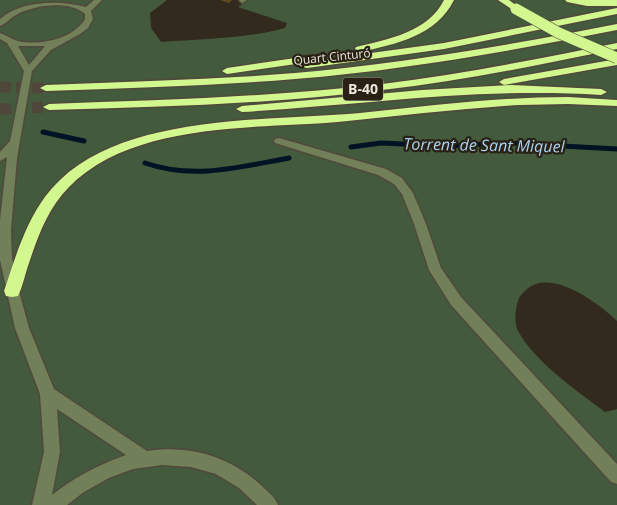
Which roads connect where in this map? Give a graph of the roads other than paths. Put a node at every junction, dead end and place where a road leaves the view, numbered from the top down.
1 (24, 0) edge
2 (45, 0) edge
3 (81, 0) edge
4 (98, 0) edge
5 (449, 0) edge
6 (503, 0) edge
7 (570, 0) edge
8 (58, 3) junction
9 (617, 3) edge
10 (19, 10) junction
11 (86, 11) junction
12 (617, 11) edge
13 (4, 18) edge
14 (0, 24) edge
15 (617, 27) edge
16 (3, 38) edge
17 (61, 40) junction
18 (617, 46) edge
19 (617, 60) edge
20 (28, 71) junction
21 (209, 80) junction
22 (167, 83) junction
23 (46, 88) tunnel mouth
24 (438, 93) junction
25 (617, 94) edge
26 (617, 103) edge
27 (106, 105) junction
28 (49, 107) tunnel mouth
29 (279, 141) dead end
30 (15, 142) junction
31 (0, 158) edge
32 (3, 217) edge
33 (12, 291) junction
34 (48, 394) junction
35 (144, 458) junction
36 (617, 476) edge
37 (41, 505) edge
38 (53, 505) edge
39 (269, 505) edge

1 - 10 street
2 - 8 street
3 - 8 street
4 - 11 street
5 - 22 highway
6 - 19 highway, bridge
7 - 9 highway
8 - 10 street
8 - 11 street
10 - 13 street
11 - 17 street
12 - 21 highway
13 - 14 street
15 - 21 highway, Quart Cinturó / B-40
16 - 17 street
16 - 20 street
17 - 20 street
18 - 27 highway, B-40
19 - 24 highway
20 - 30 street
21 - 22 highway, Quart Cinturó / B-40
22 - 23 highway, Quart Cinturó / B-40
24 - 25 highway
24 - 27 highway
26 - 33 highway
27 - 28 highway, B-40
29 - 36 street
30 - 31 street
30 - 32 street
32 - 33 street
33 - 34 street
34 - 35 street
34 - 37 street
35 - 38 street
35 - 39 street

